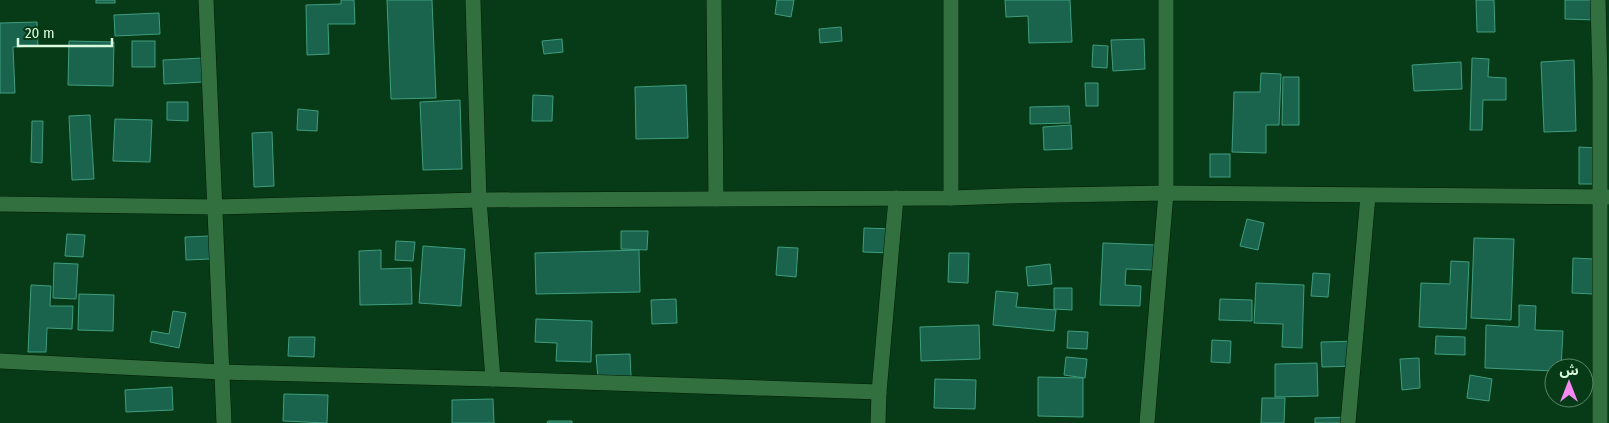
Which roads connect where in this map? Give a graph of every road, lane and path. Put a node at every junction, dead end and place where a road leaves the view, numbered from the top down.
1 (206, 0) edge
2 (473, 0) edge
3 (714, 0) edge
4 (951, 0) edge
5 (1166, 0) edge
6 (1598, 0) edge
7 (1604, 80) edge
8 (1166, 193) junction
9 (1368, 196) junction
10 (1605, 197) edge
11 (896, 198) junction
12 (951, 198) junction
13 (716, 199) junction
14 (480, 200) junction
15 (0, 204) edge
16 (215, 207) junction
17 (0, 361) edge
18 (222, 372) junction
19 (493, 379) junction
20 (879, 392) junction
21 (224, 423) edge
22 (878, 423) edge
23 (1147, 423) edge
24 (1348, 423) edge
25 (1600, 423) edge

1 - 16 street
2 - 14 street
3 - 13 street
4 - 12 street
5 - 8 street
6 - 7 street
7 - 10 street
8 - 9 street
8 - 12 street
8 - 23 street
9 - 10 street
9 - 24 street
10 - 25 street
11 - 12 street
11 - 13 street
11 - 20 street
13 - 14 street
14 - 16 street
14 - 19 street
15 - 16 street
16 - 18 street
17 - 18 street
18 - 19 street
18 - 21 street
19 - 20 street
20 - 22 street

